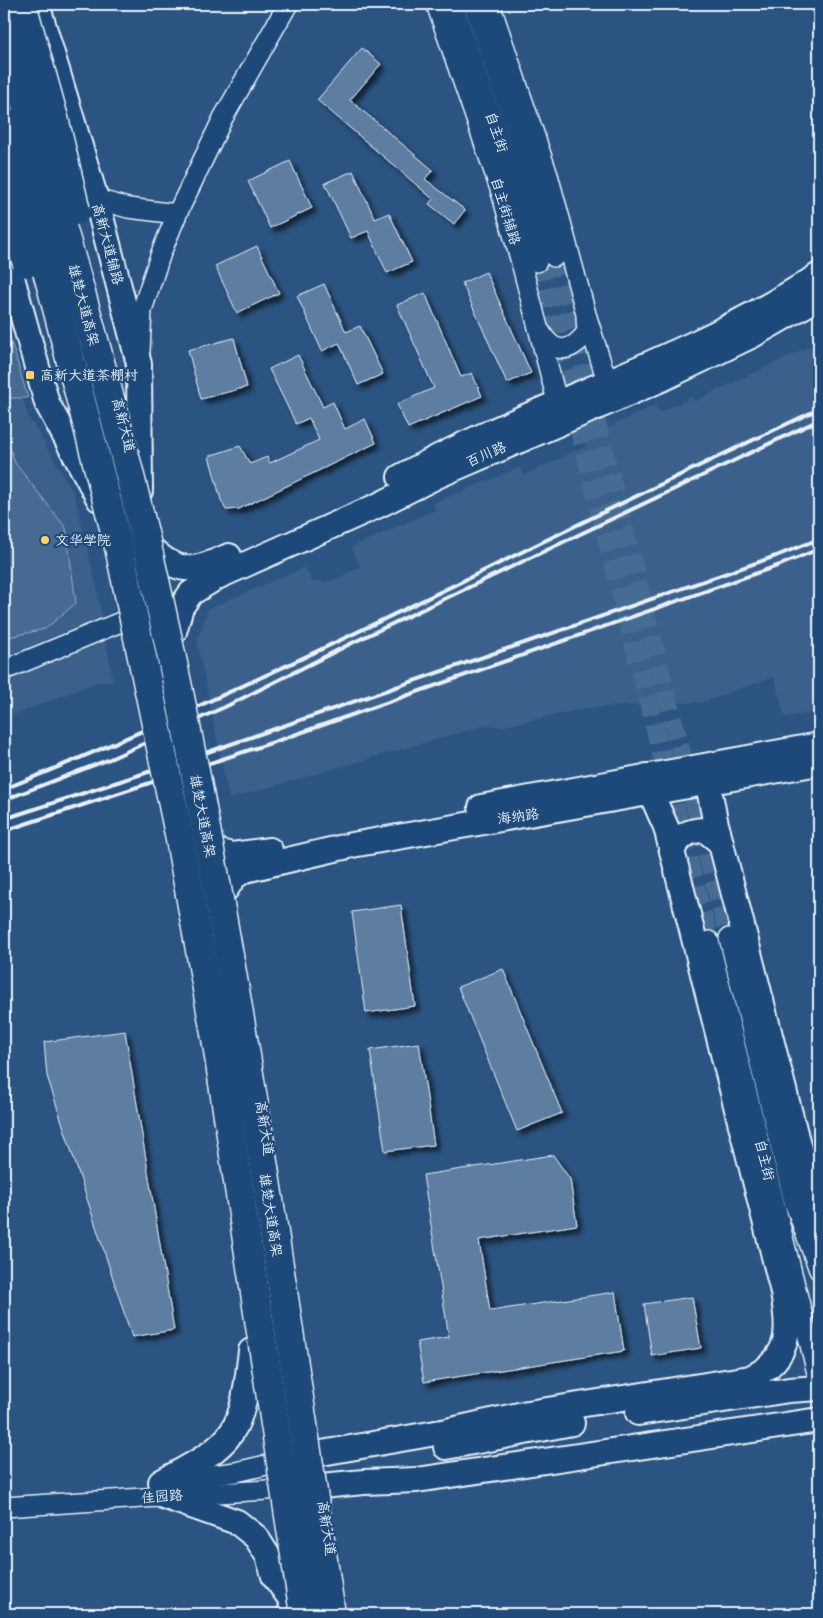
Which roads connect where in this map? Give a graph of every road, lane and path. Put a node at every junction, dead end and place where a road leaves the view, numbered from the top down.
1 (5, 4) edge
2 (22, 4) edge
3 (38, 4) edge
4 (288, 4) edge
5 (436, 4) edge
6 (453, 4) edge
7 (473, 4) edge
8 (490, 4) edge
9 (4, 33) edge
10 (4, 121) edge
11 (4, 147) edge
12 (4, 196) edge
13 (96, 199) junction
14 (177, 214) junction
15 (4, 249) edge
16 (819, 275) edge
17 (819, 297) edge
18 (586, 314) junction
19 (90, 326) junction
20 (539, 330) junction
21 (139, 364) junction
22 (610, 391) junction
23 (560, 413) junction
24 (97, 463) junction
25 (140, 491) junction
26 (99, 499) junction
27 (155, 552) junction
28 (128, 619) junction
29 (175, 639) joint
30 (135, 657) dead end
31 (4, 670) edge
32 (819, 744) edge
33 (819, 763) edge
34 (707, 775) junction
35 (649, 784) junction
36 (214, 821) dead end
37 (170, 831) dead end
38 (721, 843) junction
39 (672, 850) junction
40 (220, 852) junction
41 (226, 889) junction
42 (729, 938) tunnel mouth
43 (709, 941) tunnel mouth
44 (271, 1166) junction
45 (230, 1175) junction
46 (778, 1209) junction
47 (819, 1227) edge
48 (819, 1270) edge
49 (782, 1288) junction
50 (251, 1350) junction
51 (819, 1381) edge
52 (819, 1388) edge
53 (819, 1420) edge
54 (316, 1454) junction
55 (274, 1464) junction
56 (321, 1486) junction
57 (162, 1489) junction
58 (277, 1489) junction
59 (4, 1494) edge
60 (4, 1507) edge
61 (296, 1612) edge
62 (331, 1614) edge
63 (340, 1614) edge

1 - 25 main road, 高新大道
2 - 19 highway, bridge
3 - 13 main road, 高新大道辅路
4 - 14 street
5 - 20 street, 自主街辅路
6 - 7 street, 自主街
8 - 18 street
9 - 19 highway, 雄楚大道高架, bridge
10 - 24 highway, 雄楚大道高架, bridge
11 - 26 main road
12 - 24 highway, bridge
13 - 14 street
13 - 21 main road, 高新大道辅路
14 - 21 street
15 - 26 main road
16 - 22 main road, 百川路
17 - 22 main road, 百川路
18 - 20 street
18 - 22 street
19 - 62 highway, 雄楚大道高架, bridge
20 - 23 street, 自主街辅路
21 - 25 main road, 高新大道辅路
22 - 23 main road, 百川路
23 - 27 main road, 百川路
23 - 29 main road, 百川路
24 - 61 highway, 雄楚大道高架, bridge
25 - 27 main road, 高新大道
26 - 28 main road
27 - 29 main road, 高新大道
28 - 30 main road
28 - 31 street
32 - 34 main road, 海纳路
33 - 34 main road, 海纳路
34 - 35 main road, 海纳路
34 - 38 main road
35 - 39 main road
35 - 40 main road, 海纳路
35 - 41 main road, 海纳路
36 - 40 main road, 高新大道
37 - 45 main road
38 - 39 main road
38 - 47 main road
39 - 49 main road
40 - 41 main road, 高新大道
41 - 44 main road, 高新大道
42 - 48 street, 自主街
43 - 46 street, 自主街
44 - 45 main road
44 - 54 main road, 高新大道
45 - 50 main road
46 - 49 street
46 - 51 street, 自主街
49 - 54 main road
50 - 55 main road
50 - 57 main road
52 - 54 main road
53 - 56 main road
54 - 55 street, 佳园路
54 - 56 main road, 高新大道
55 - 57 street, 佳园路
55 - 58 main road
56 - 58 street, 佳园路
56 - 63 main road, 高新大道
57 - 58 street, 佳园路
57 - 59 street, 佳园路
57 - 60 street, 佳园路
57 - 61 main road
58 - 61 main road

